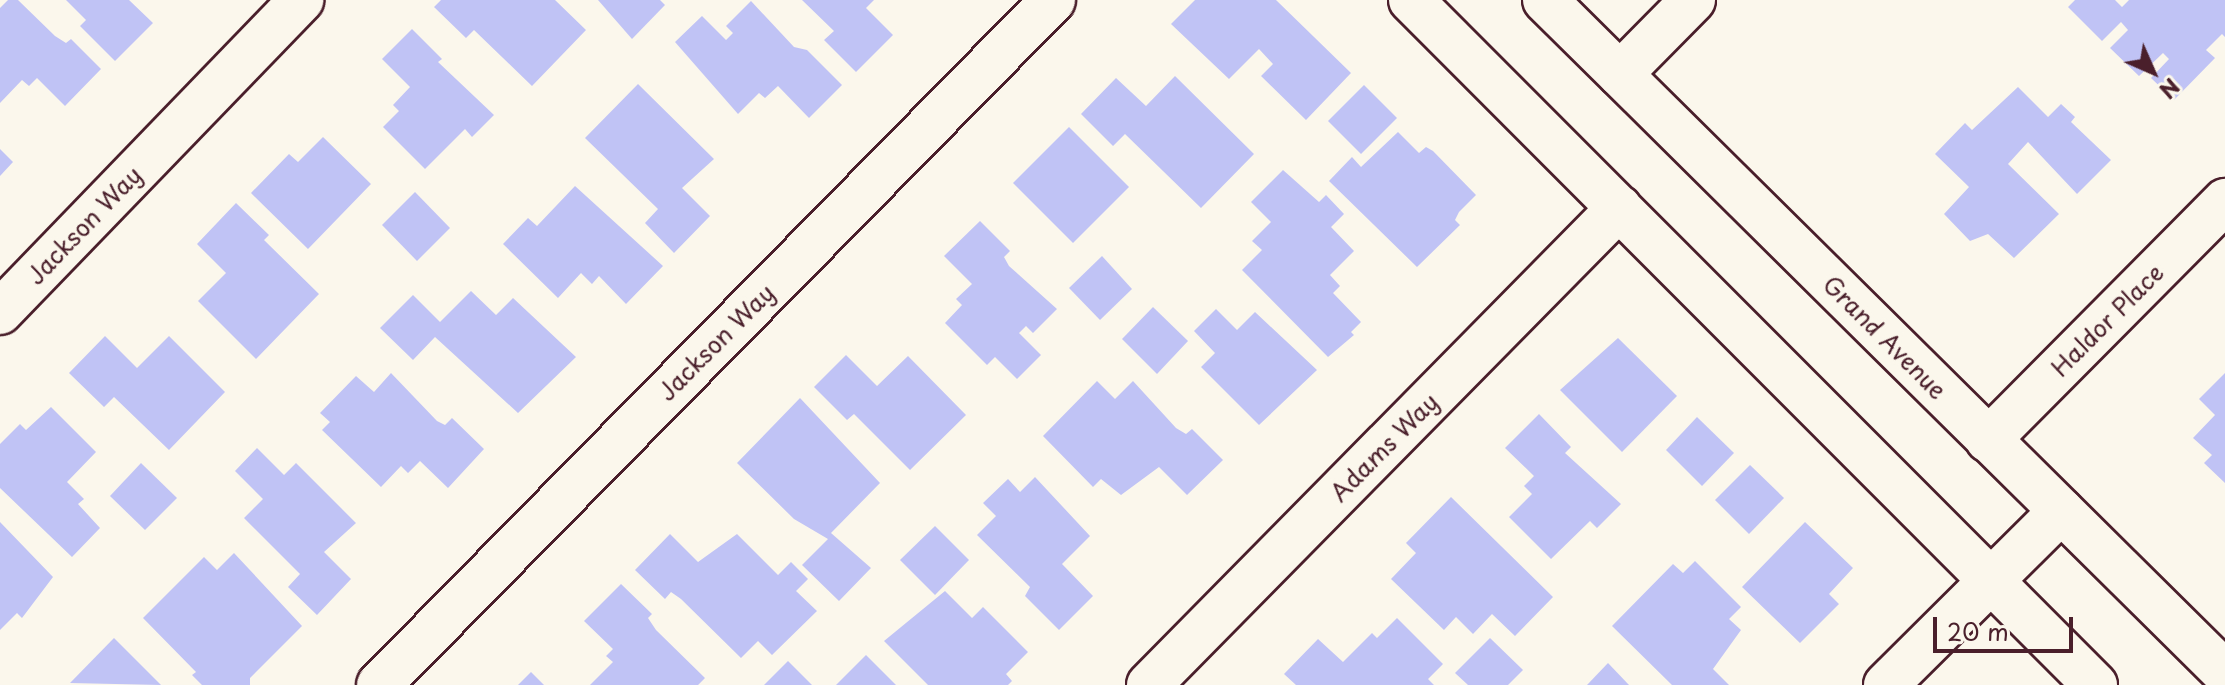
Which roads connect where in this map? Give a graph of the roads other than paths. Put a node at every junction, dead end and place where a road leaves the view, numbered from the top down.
1 (301, 0) edge
2 (1053, 0) edge
3 (1411, 0) edge
4 (1545, 0) edge
5 (1693, 0) edge
6 (1620, 74) junction
7 (2225, 201) edge
8 (1619, 208) junction
9 (0, 312) edge
10 (1988, 440) junction
11 (2061, 511) junction
12 (1991, 581) junction
13 (2225, 673) edge
14 (379, 685) edge
15 (1149, 685) edge
16 (1886, 685) edge
17 (2095, 685) edge

1 - 9 street, Jackson Way
2 - 14 street, Jackson Way
3 - 8 street
4 - 6 street, Grand Avenue
5 - 6 street
6 - 10 street, Grand Avenue
7 - 10 street, Haldor Place
8 - 12 street
8 - 15 street, Adams Way
10 - 11 street, Grand Avenue
11 - 12 street
11 - 13 street, Grand Avenue
12 - 16 street
12 - 17 street

